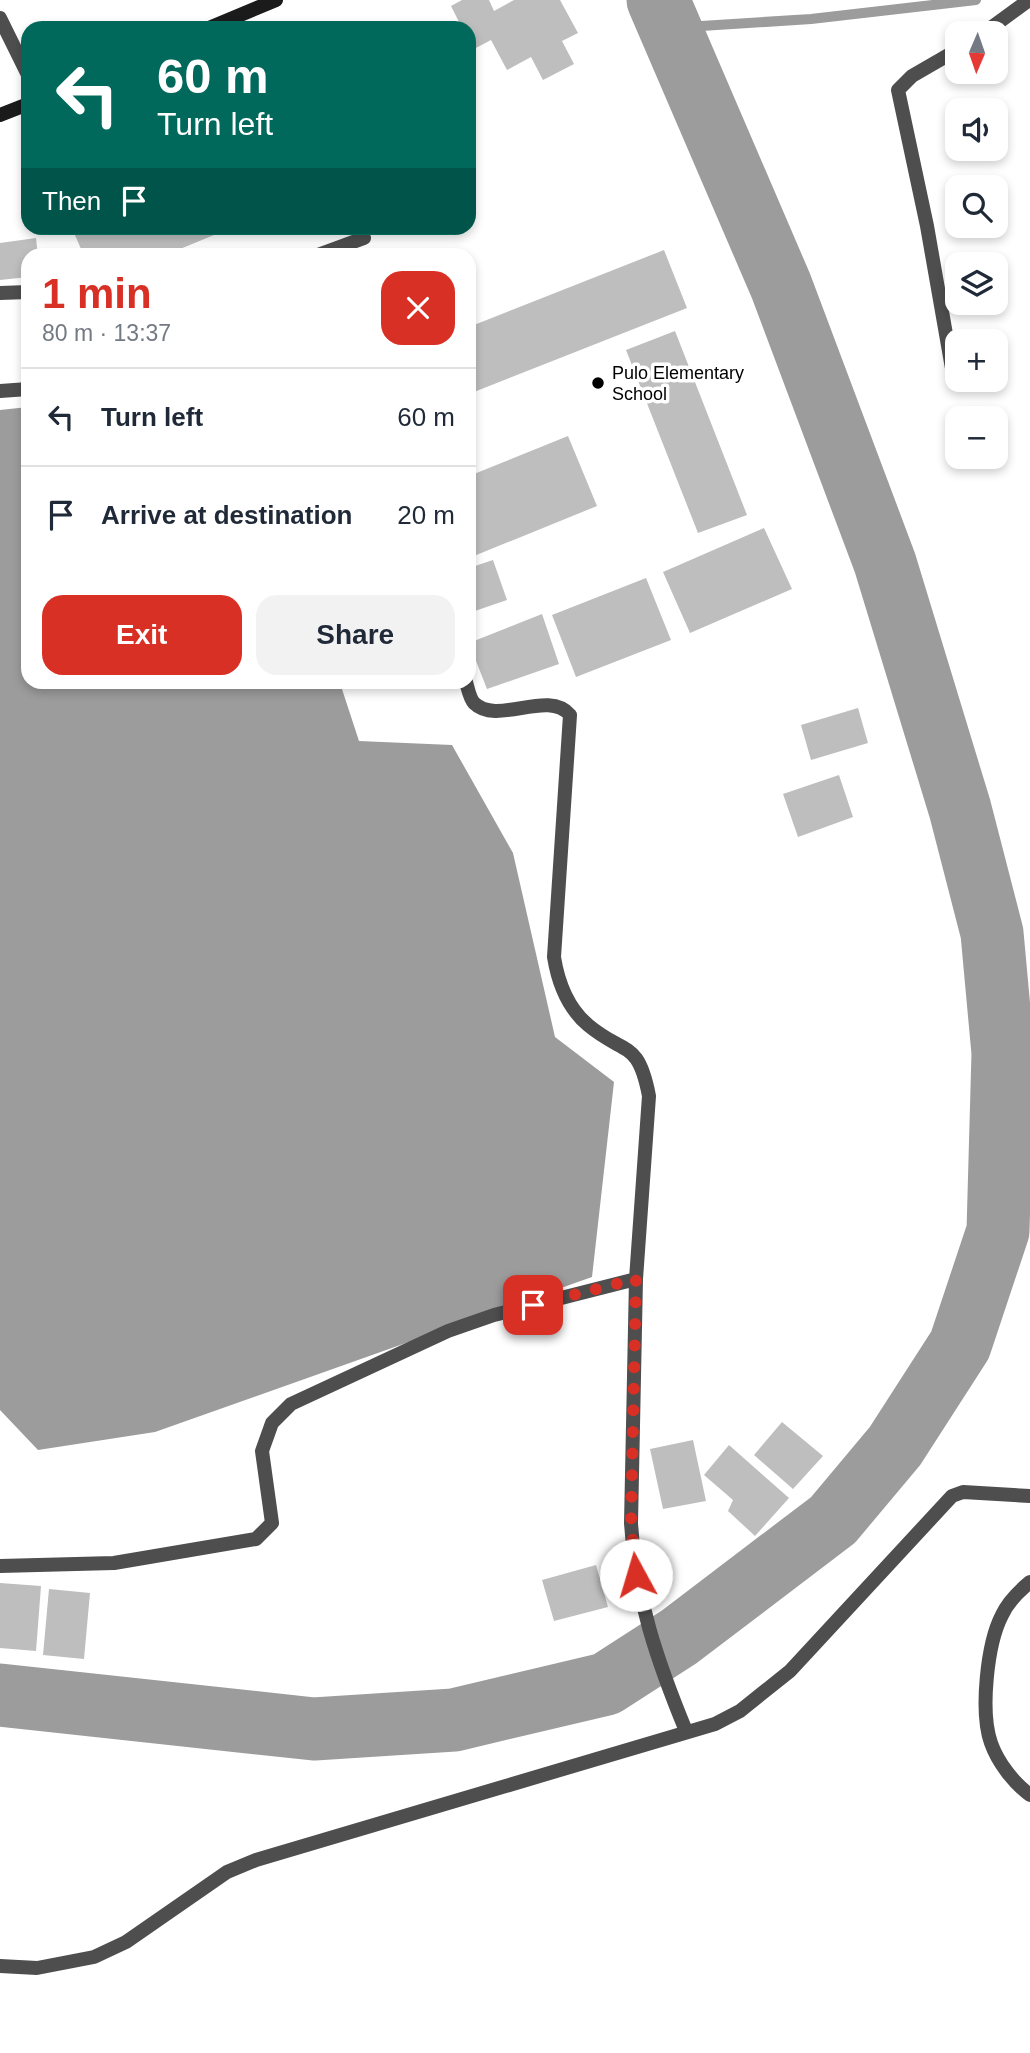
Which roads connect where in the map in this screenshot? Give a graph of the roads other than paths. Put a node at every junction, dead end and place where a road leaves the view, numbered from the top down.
1 (276, 0) edge
2 (1029, 0) edge
3 (0, 18) edge
4 (226, 21) edge
5 (1000, 21) edge
6 (945, 57) edge
7 (21, 61) edge
8 (21, 107) edge
9 (0, 115) edge
10 (364, 238) dead end
11 (337, 248) edge
12 (21, 292) edge
13 (0, 293) edge
14 (945, 329) edge
15 (21, 390) edge
16 (0, 391) edge
17 (468, 689) edge
18 (636, 1279) junction
19 (1030, 1496) edge
20 (0, 1566) edge
21 (1030, 1582) edge
22 (686, 1731) junction
23 (1030, 1795) edge
24 (0, 1966) edge

1 - 4 main road
2 - 5 street
3 - 7 street
6 - 14 street
8 - 9 main road
10 - 11 street
12 - 13 street
15 - 16 street
17 - 18 street
18 - 20 street
18 - 22 street
19 - 22 street
21 - 23 street
22 - 24 street

